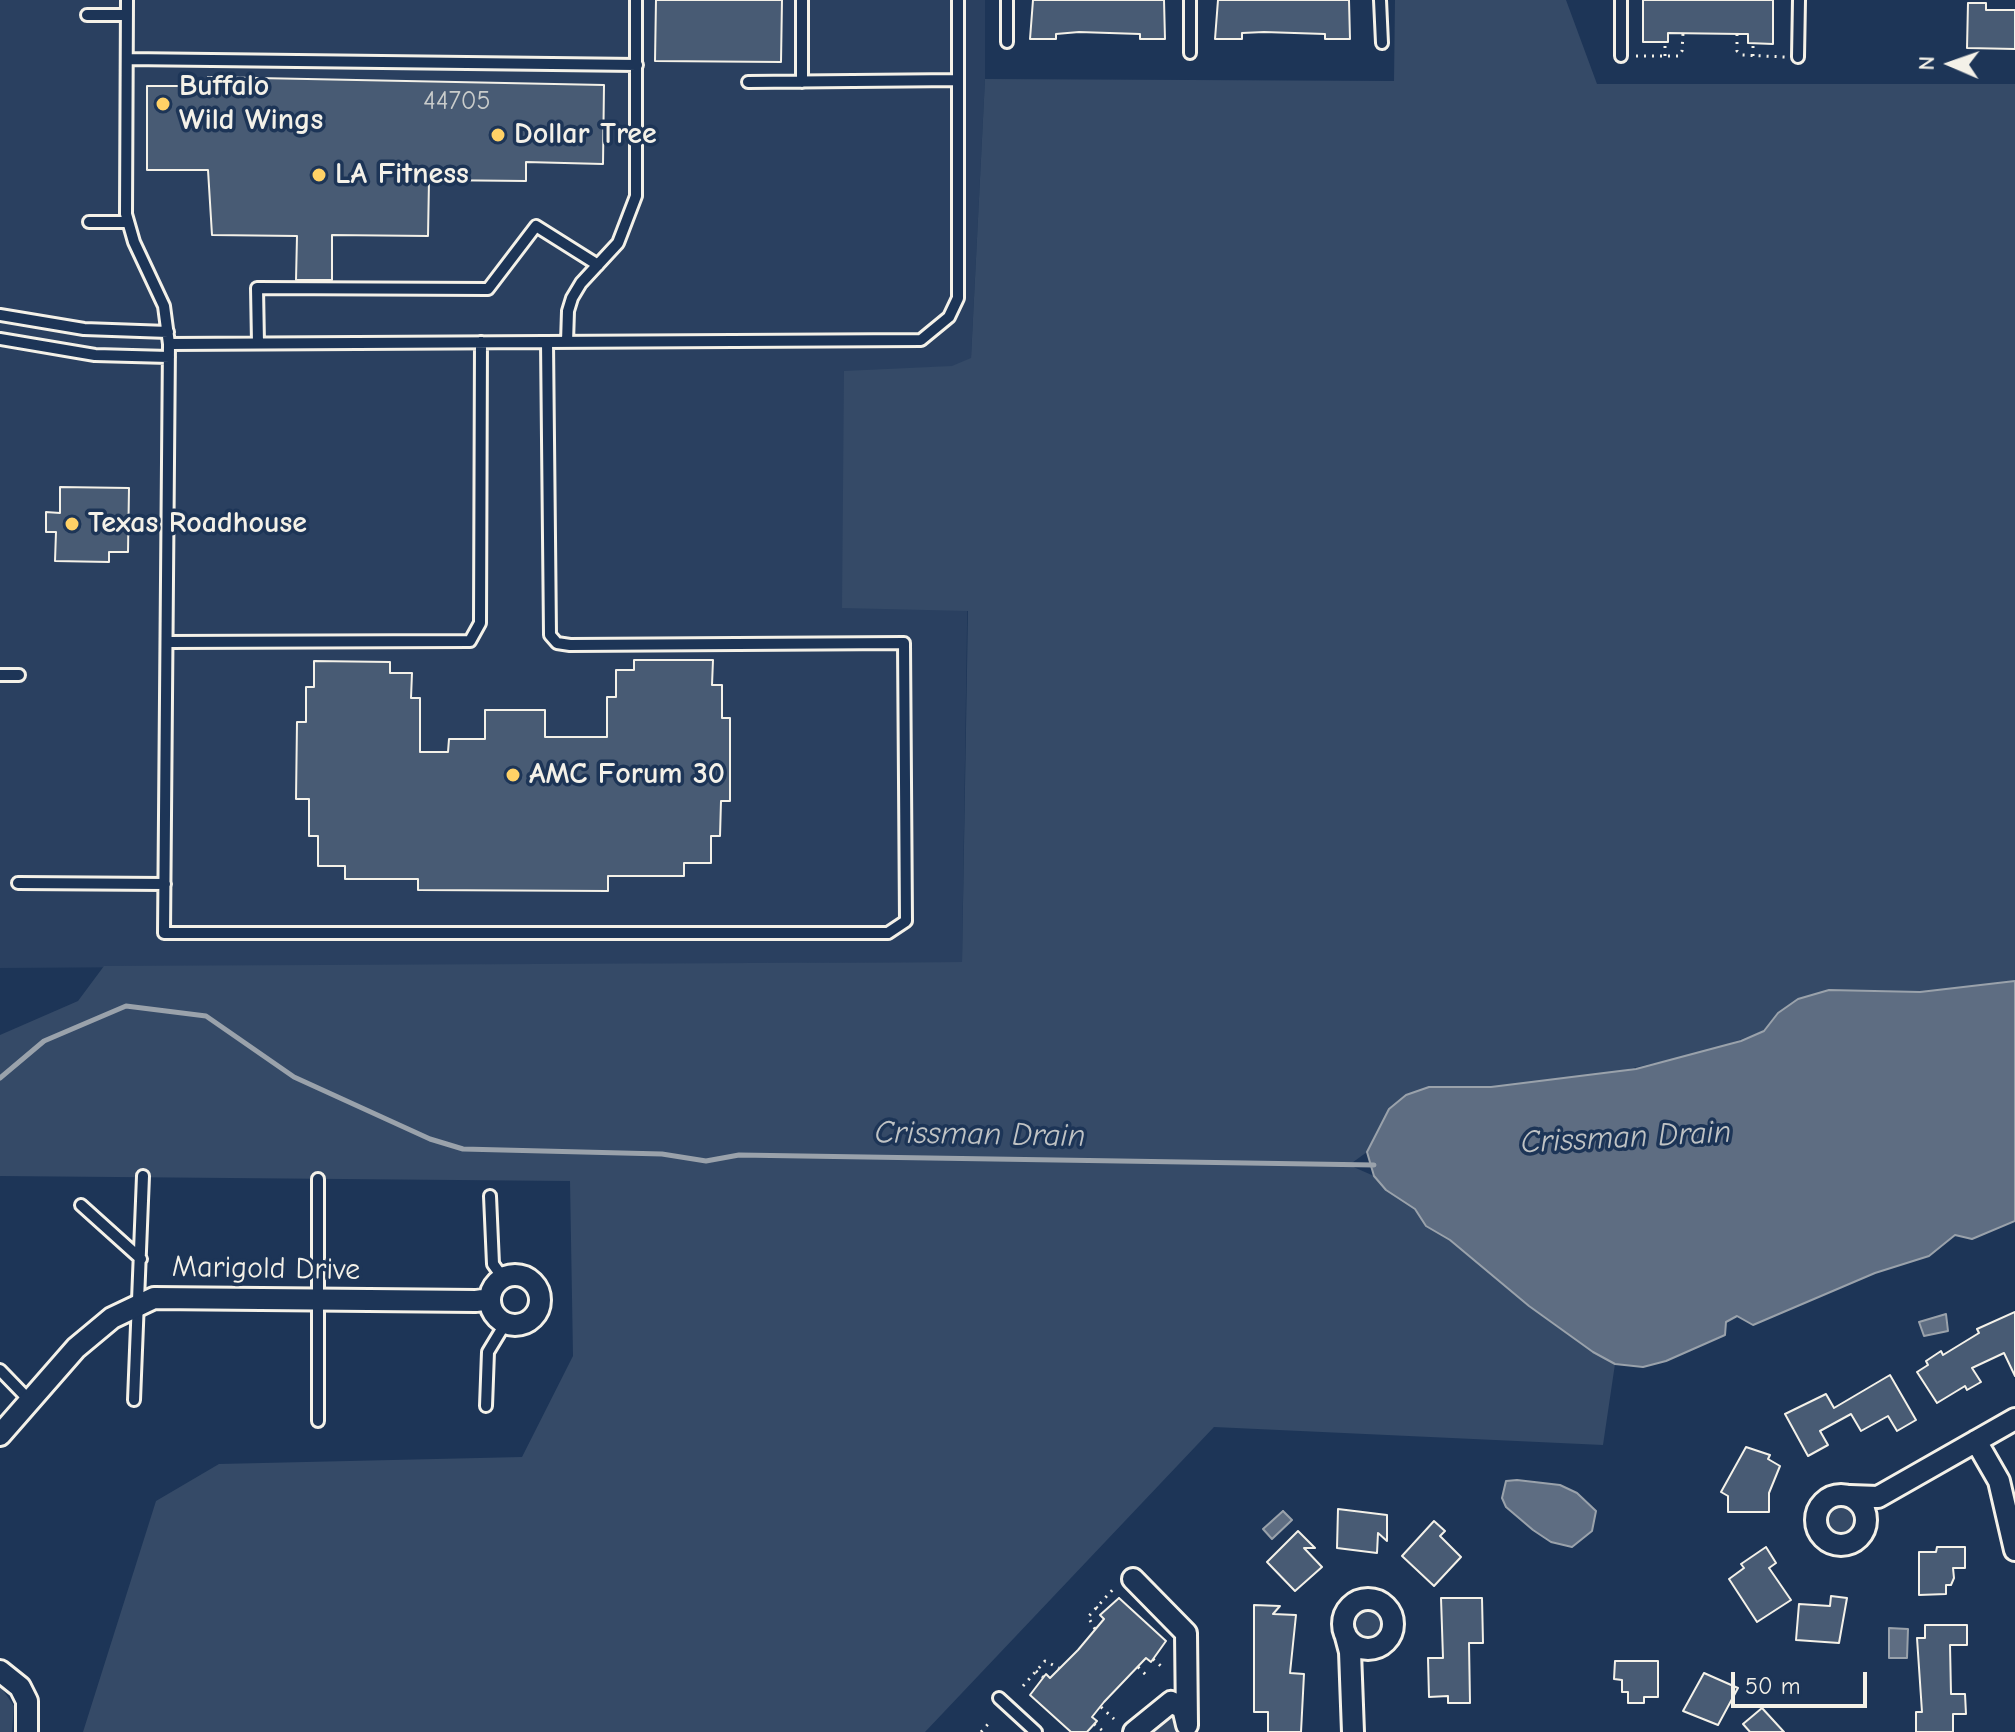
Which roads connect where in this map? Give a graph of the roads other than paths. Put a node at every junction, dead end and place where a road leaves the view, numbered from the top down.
1 (127, 0) edge
2 (636, 0) edge
3 (802, 0) edge
4 (958, 0) edge
5 (1007, 0) edge
6 (1190, 0) edge
7 (1380, 0) edge
8 (1621, 0) edge
9 (1799, 0) edge
10 (87, 15) dead end
11 (127, 15) junction
12 (1007, 42) dead end
13 (1382, 43) dead end
14 (1190, 53) dead end
15 (1624, 56) road end
16 (1794, 57) road end
17 (127, 59) junction
18 (637, 65) junction
19 (958, 80) junction
20 (748, 82) dead end
21 (802, 82) junction
22 (89, 222) dead end
23 (128, 222) junction
24 (598, 265) junction
25 (0, 315) edge
26 (168, 332) junction
27 (0, 339) edge
28 (481, 342) junction
29 (547, 342) junction
30 (567, 342) junction
31 (258, 343) junction
32 (169, 344) junction
33 (169, 357) junction
34 (167, 642) junction
35 (0, 675) edge
36 (19, 675) dead end
37 (18, 883) dead end
38 (165, 884) junction
39 (143, 1176) dead end
40 (318, 1179) dead end
41 (490, 1196) dead end
42 (81, 1205) dead end
43 (141, 1259) junction
44 (503, 1278) junction
45 (490, 1299) junction
46 (318, 1300) junction
47 (140, 1305) junction
48 (505, 1324) junction
49 (0, 1370) edge
50 (134, 1400) dead end
51 (30, 1401) junction
52 (486, 1406) dead end
53 (2015, 1419) edge
54 (318, 1421) dead end
55 (0, 1435) edge
56 (1976, 1441) junction
57 (1850, 1496) junction
58 (1878, 1497) junction
59 (1865, 1523) junction
60 (2015, 1550) edge
61 (1130, 1582) road end
62 (1344, 1630) junction
63 (1376, 1647) junction
64 (0, 1671) edge
65 (1188, 1674) junction
66 (1352, 1685) junction
67 (999, 1698) dead end
68 (1166, 1703) junction
69 (1186, 1728) edge
70 (27, 1732) edge
71 (1036, 1732) edge
72 (1134, 1732) edge
73 (1353, 1732) edge

1 - 11 lane
2 - 18 lane
3 - 21 lane
4 - 19 lane
5 - 12 lane
6 - 14 lane
7 - 13 lane
8 - 15 lane
9 - 16 lane
10 - 11 lane
11 - 17 lane
17 - 18 lane
17 - 23 lane
18 - 24 lane
19 - 21 lane
19 - 30 lane
20 - 21 lane
22 - 23 lane
23 - 26 lane
24 - 30 lane
24 - 31 lane
25 - 26 lane
26 - 32 lane
27 - 33 lane
28 - 29 lane
28 - 31 lane
28 - 34 lane
29 - 30 lane
29 - 38 lane
31 - 32 lane
32 - 33 lane
33 - 34 lane
34 - 38 lane
35 - 36 lane
37 - 38 lane
39 - 43 lane
40 - 46 lane
41 - 44 lane
42 - 43 lane
43 - 47 lane
44 - 45 street
44 - 48 street
45 - 46 street, Marigold Drive
45 - 48 street
46 - 47 street, Marigold Drive
46 - 54 lane
47 - 50 lane
47 - 51 street, Marigold Drive
48 - 52 lane
49 - 51 lane
51 - 55 street, Marigold Drive
53 - 56 street
56 - 58 street
56 - 60 street
57 - 58 street
57 - 59 street
57 - 59 street
58 - 59 street
61 - 65 street
62 - 63 street
62 - 63 street
62 - 66 street
63 - 66 street
64 - 70 street
65 - 68 street
65 - 69 street
66 - 73 street
67 - 71 lane
68 - 69 street
68 - 72 street

